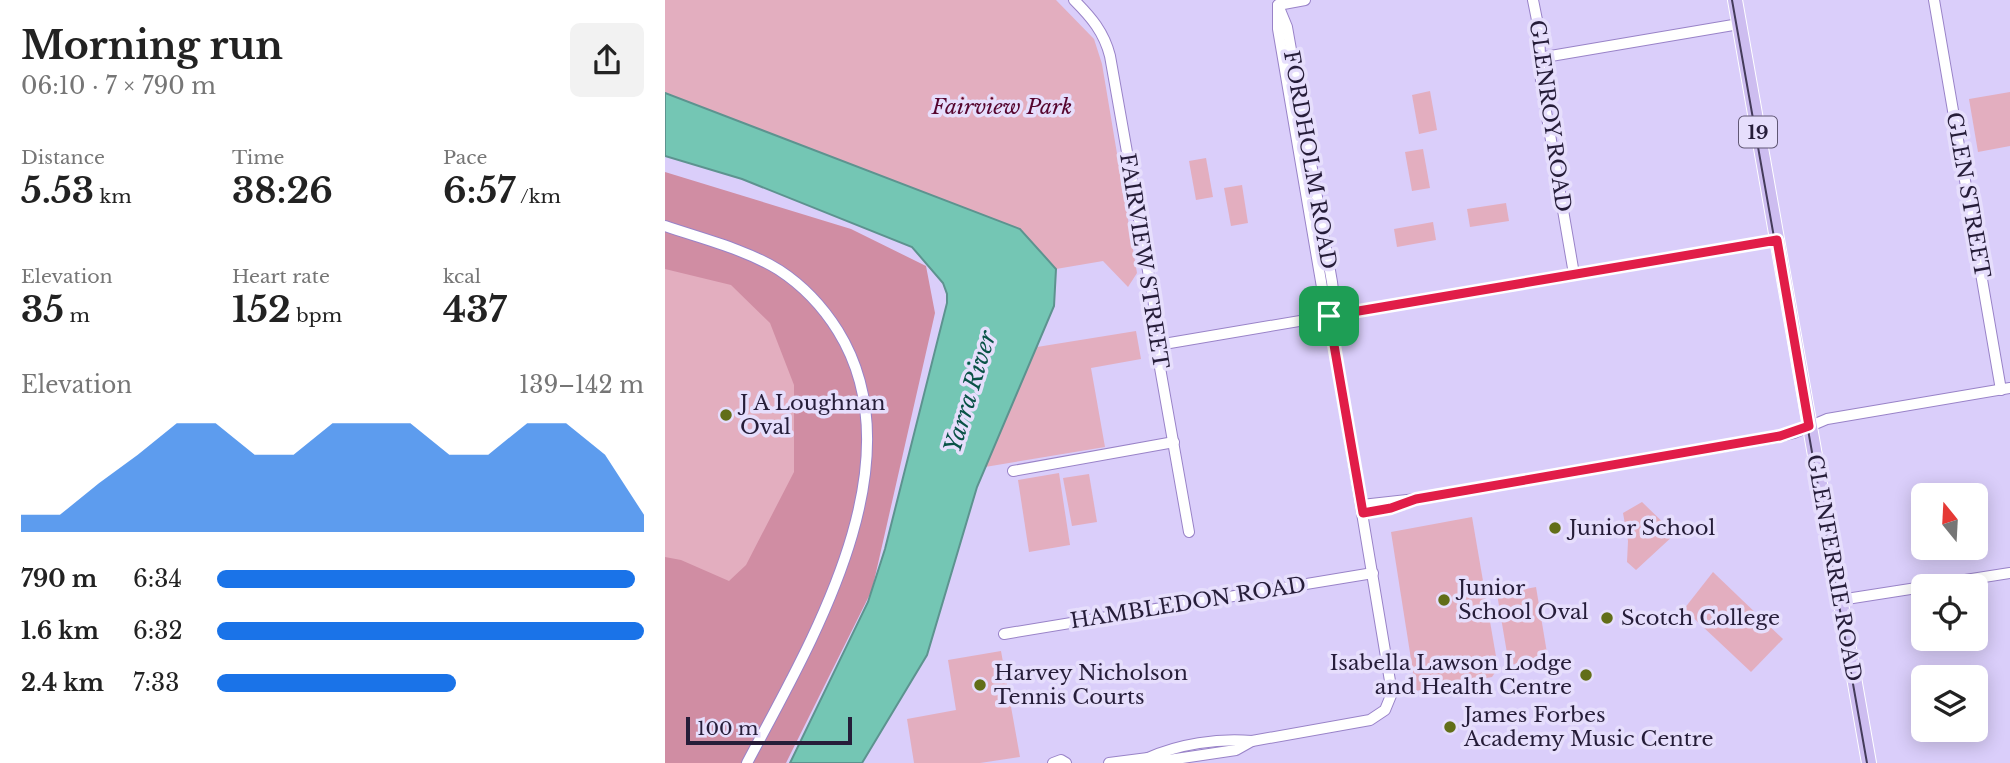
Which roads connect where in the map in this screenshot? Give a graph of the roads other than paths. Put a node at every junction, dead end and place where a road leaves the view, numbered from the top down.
1 (1074, 0) edge
2 (1305, 0) edge
3 (1533, 0) edge
4 (1735, 0) edge
5 (1934, 0) edge
6 (1278, 2) edge
7 (1739, 24) junction
8 (1539, 58) junction
9 (665, 226) edge
10 (1777, 240) junction
11 (1574, 274) junction
12 (1329, 316) junction
13 (1158, 345) junction
14 (2005, 389) edge
15 (1809, 426) junction
16 (1174, 442) junction
17 (1013, 471) dead end
18 (1362, 509) junction
19 (1189, 532) dead end
20 (1373, 573) junction
21 (2010, 573) edge
22 (1988, 577) edge
23 (1911, 589) edge
24 (1840, 600) junction
25 (1004, 634) dead end
26 (747, 763) edge
27 (1053, 763) edge
28 (1066, 763) edge
29 (1109, 763) edge
30 (1870, 763) edge

1 - 13 street, FAIRVIEW STREET
2 - 6 street
3 - 8 street, GLENROY ROAD
4 - 7 main road, GLENFERRIE ROAD / 19
5 - 14 street, GLEN STREET
6 - 12 street, FORDHOLM ROAD
7 - 8 street
7 - 10 main road, GLENFERRIE ROAD / 19
8 - 11 street, GLENROY ROAD
9 - 26 street
10 - 11 street
10 - 15 main road, GLENFERRIE ROAD / 19
11 - 12 street
12 - 13 street
12 - 18 street, FORDHOLM ROAD
13 - 16 street, FAIRVIEW STREET
14 - 15 street
15 - 18 street
15 - 24 main road, GLENFERRIE ROAD / 19
16 - 17 street
16 - 19 street, FAIRVIEW STREET
18 - 20 street, FORDHOLM ROAD
20 - 25 street, HAMBLEDON ROAD
20 - 29 street, FORDHOLM ROAD
21 - 22 street
23 - 24 street
24 - 30 main road, GLENFERRIE ROAD / 19
27 - 28 street

